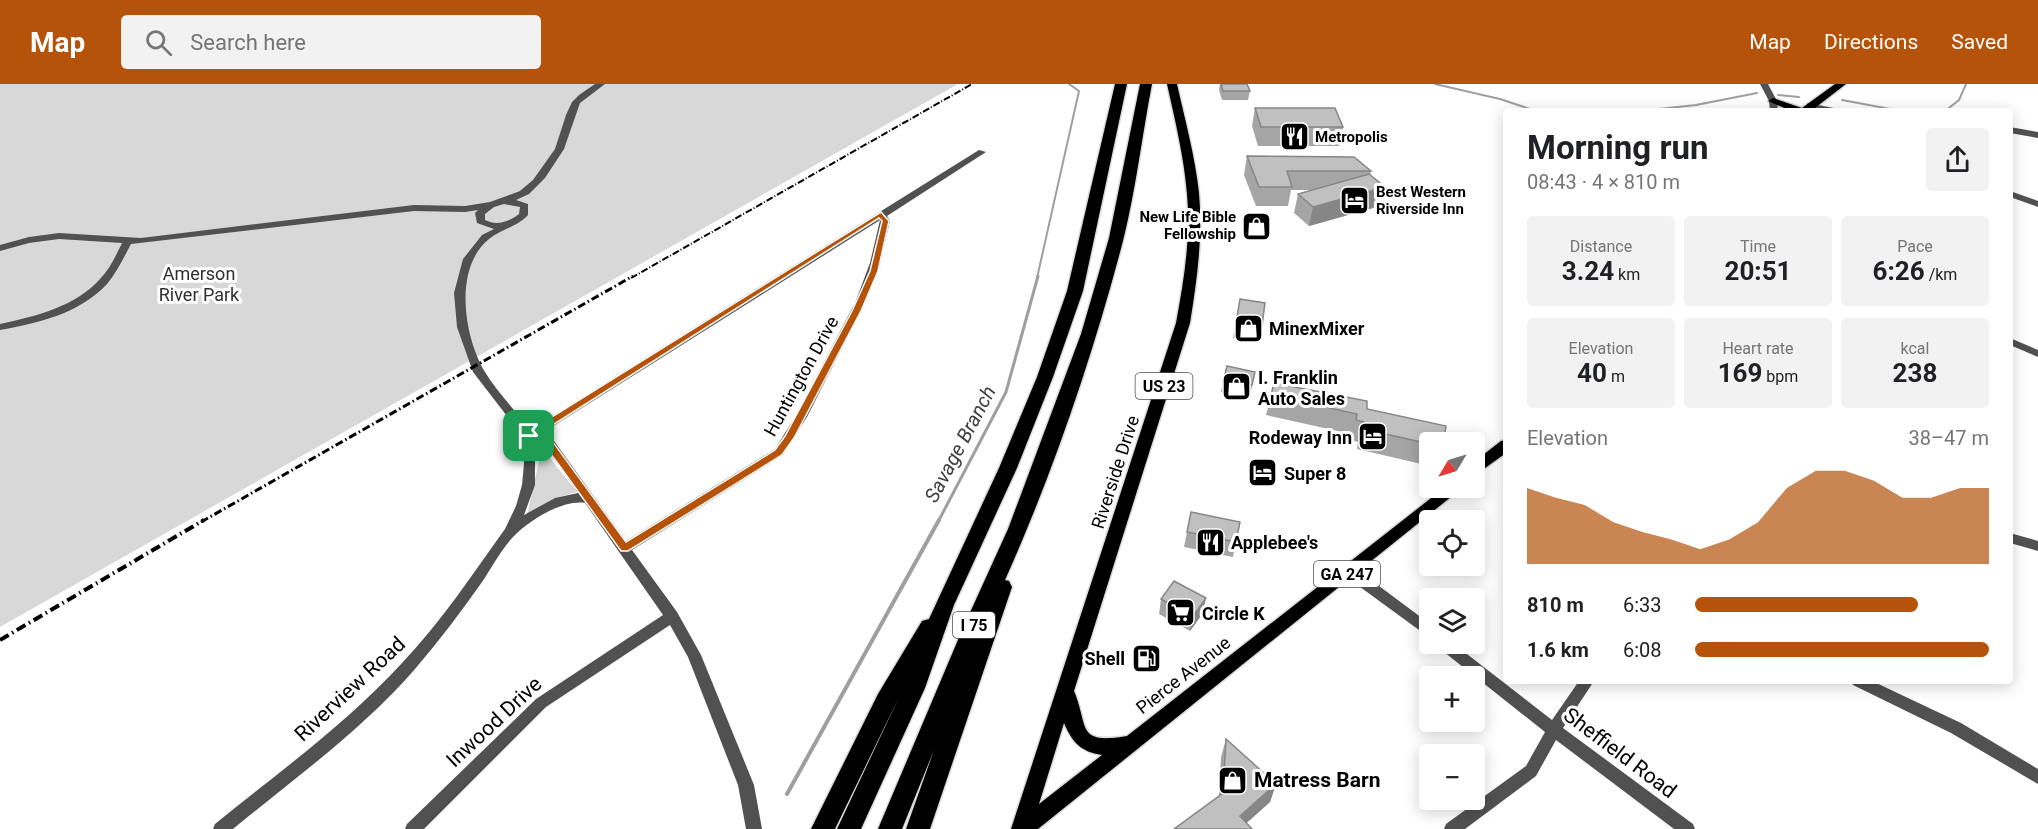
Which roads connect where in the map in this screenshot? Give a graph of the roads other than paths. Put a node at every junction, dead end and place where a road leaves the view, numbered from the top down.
1 (601, 84) edge
2 (1122, 84) edge
3 (1146, 84) edge
4 (1172, 84) edge
5 (1764, 84) edge
6 (1841, 84) edge
7 (1774, 106) edge
8 (1795, 108) edge
9 (1806, 108) edge
10 (2013, 131) edge
11 (2038, 135) edge
12 (982, 152) dead end
13 (526, 192) junction
14 (2013, 195) edge
15 (504, 201) junction
16 (2038, 204) edge
17 (490, 205) junction
18 (525, 206) junction
19 (465, 209) junction
20 (881, 214) junction
21 (481, 221) junction
22 (510, 224) junction
23 (485, 237) junction
24 (128, 241) junction
25 (0, 248) edge
26 (0, 327) edge
27 (2013, 342) edge
28 (2038, 354) edge
29 (529, 436) junction
30 (1503, 447) edge
31 (1485, 462) edge
32 (1442, 498) edge
33 (591, 501) junction
34 (1018, 529) junction
35 (510, 532) junction
36 (2013, 539) edge
37 (2038, 546) edge
38 (625, 548) junction
39 (1350, 572) junction
40 (944, 605) junction
41 (672, 616) junction
42 (1419, 624) edge
43 (1457, 654) edge
44 (1585, 684) edge
45 (1864, 684) edge
46 (1066, 691) junction
47 (1554, 730) junction
48 (1130, 743) junction
49 (2038, 777) edge
50 (221, 829) edge
51 (413, 829) edge
52 (754, 829) edge
53 (823, 829) edge
54 (849, 829) edge
55 (890, 829) edge
56 (918, 829) edge
57 (1022, 829) edge
58 (1452, 829) edge
59 (1687, 829) edge

1 - 13 street
2 - 40 highway, I 75
3 - 34 highway, I 75
4 - 46 main road, Riverside Drive / US 23
5 - 7 street
6 - 9 main road
7 - 8 main road
10 - 11 street
12 - 20 street
13 - 15 street
13 - 18 street
14 - 16 street
15 - 17 street
15 - 18 street
17 - 19 street
17 - 21 street
18 - 22 street
19 - 21 street
19 - 24 street
20 - 29 street
20 - 38 street, Huntington Drive
21 - 22 street
21 - 23 street
22 - 23 street
23 - 29 street
24 - 25 street
24 - 26 street
27 - 28 street
29 - 33 street
29 - 35 street, Riverview Road
30 - 31 main road
32 - 39 main road, Pierce Avenue / GA 247
33 - 35 street, Riverview Road
33 - 38 street
34 - 55 highway, I 75
34 - 56 highway
35 - 50 street, Riverview Road
36 - 37 street
38 - 41 street
39 - 42 street
39 - 48 main road, Pierce Avenue / GA 247
40 - 53 highway
40 - 54 highway, I 75
41 - 51 street, Inwood Drive
41 - 52 street
43 - 47 street, Sheffield Road
44 - 47 street
45 - 49 street
46 - 48 main road
46 - 57 main road, Riverside Drive / US 23
47 - 58 street
47 - 59 street, Sheffield Road
48 - 57 main road, Pierce Avenue / GA 247

